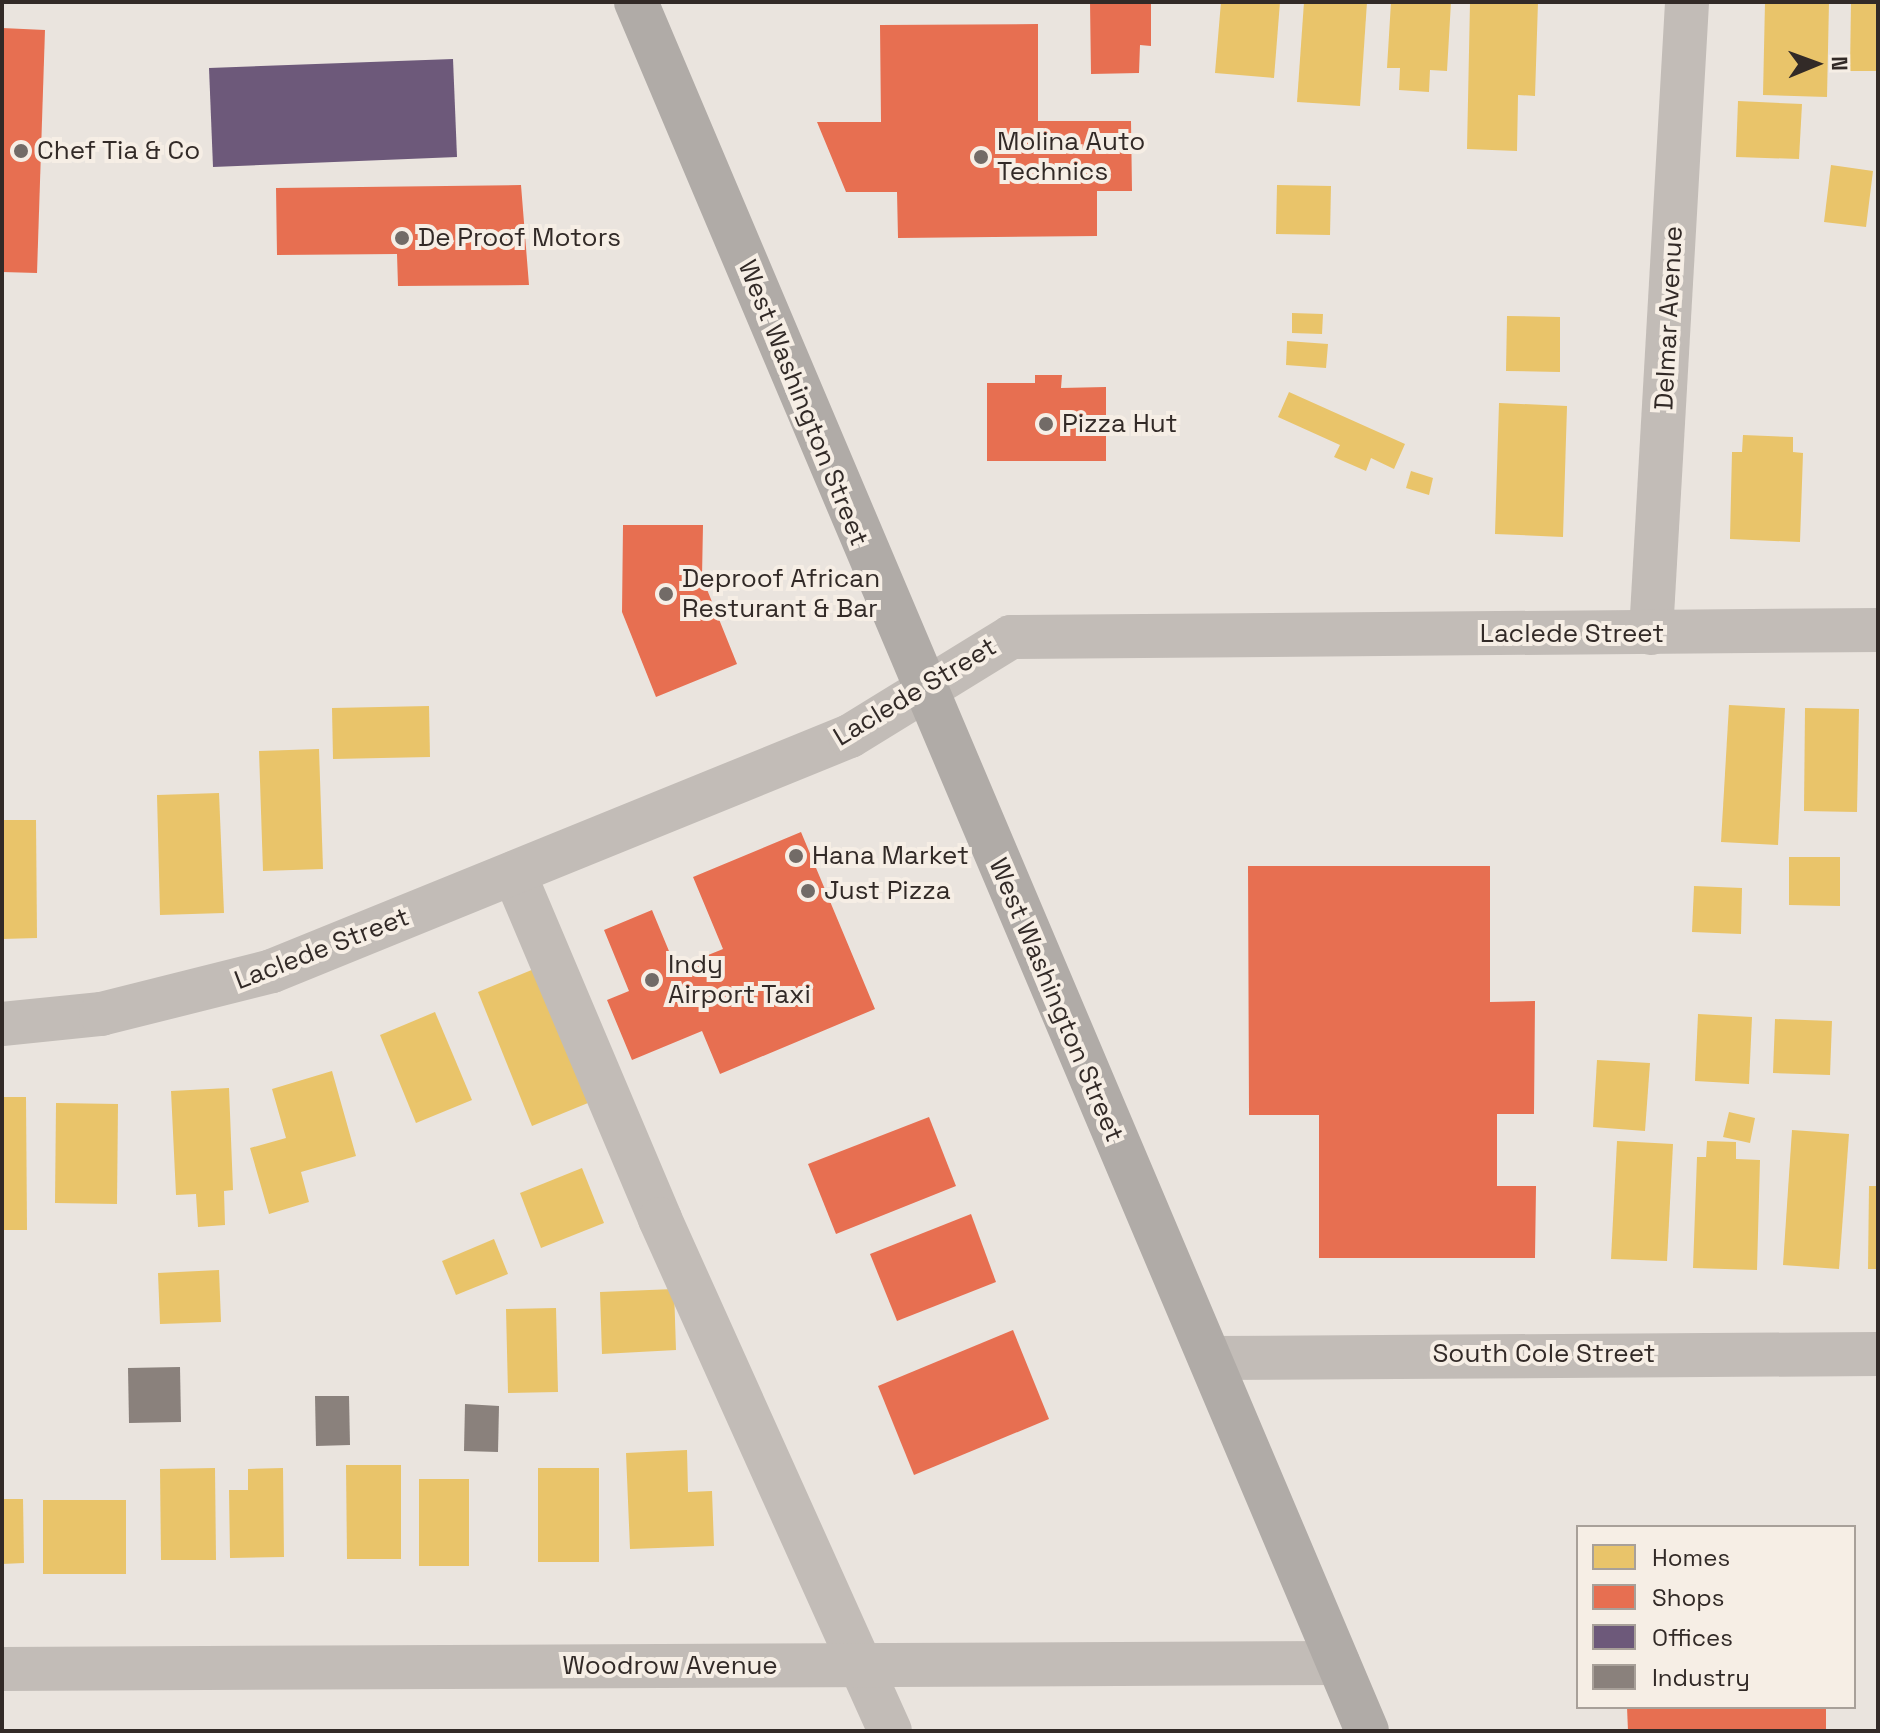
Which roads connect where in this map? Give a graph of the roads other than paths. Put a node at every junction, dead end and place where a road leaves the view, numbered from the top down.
1 (636, 2) edge
2 (1687, 2) edge
3 (1878, 630) edge
4 (1651, 633) junction
5 (922, 690) junction
6 (514, 873) junction
7 (2, 1024) edge
8 (1878, 1354) edge
9 (1210, 1358) junction
10 (1338, 1663) junction
11 (865, 1665) junction
12 (2, 1669) edge
13 (890, 1731) edge
14 (1367, 1731) edge

1 - 5 main road, West Washington Street
2 - 4 street, Delmar Avenue
3 - 4 street, Laclede Street
4 - 5 street, Laclede Street
5 - 6 street, Laclede Street
5 - 9 main road, West Washington Street
6 - 7 street, Laclede Street
6 - 11 street
8 - 9 street, South Cole Street
9 - 10 main road, West Washington Street
10 - 11 street, Woodrow Avenue
10 - 14 main road, West Washington Street
11 - 12 street, Woodrow Avenue
11 - 13 street

